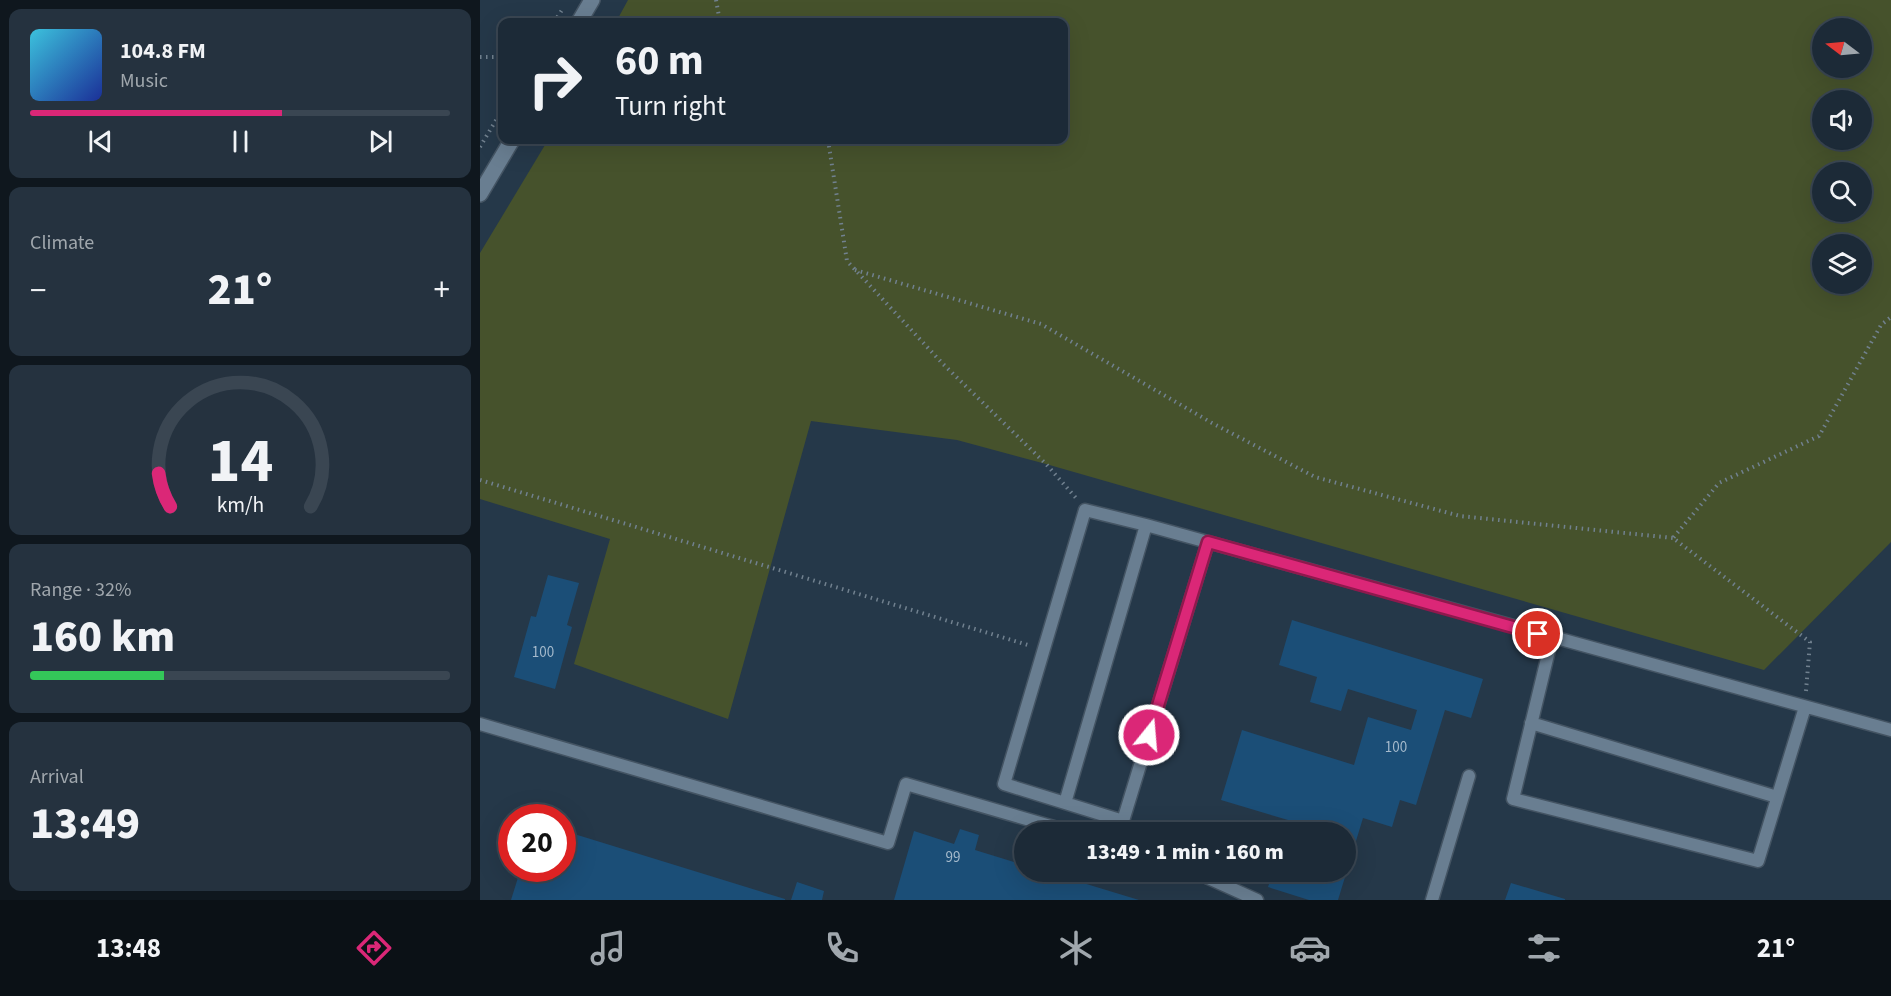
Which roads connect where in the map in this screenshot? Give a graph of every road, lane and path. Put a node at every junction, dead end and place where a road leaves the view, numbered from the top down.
1 (592, 0) edge
2 (717, 0) edge
3 (581, 18) edge
4 (719, 18) edge
5 (480, 57) edge
6 (498, 57) edge
7 (498, 117) edge
8 (510, 144) edge
9 (829, 144) edge
10 (480, 147) edge
11 (480, 194) edge
12 (855, 270) junction
13 (1891, 317) edge
14 (480, 480) edge
15 (1085, 510) junction
16 (1146, 525) junction
17 (1673, 538) junction
18 (1208, 542) junction
19 (1552, 638) junction
20 (1044, 650) junction
21 (1805, 707) junction
22 (1531, 723) junction
23 (480, 724) edge
24 (1891, 730) edge
25 (1469, 776) dead end
26 (1777, 797) junction
27 (1065, 802) junction
28 (1037, 822) edge
29 (1217, 882) edge
30 (1257, 900) edge
31 (1432, 900) edge

1 - 3 street
2 - 4 path
5 - 6 path
7 - 10 path
8 - 11 street
9 - 12 path
12 - 15 path
12 - 17 path
13 - 17 path
14 - 20 path
15 - 16 lane
15 - 20 lane
16 - 18 lane
16 - 27 lane
17 - 21 path
18 - 19 lane
18 - 27 lane
19 - 21 lane
19 - 22 lane
20 - 27 lane
21 - 24 lane
21 - 26 lane
22 - 26 lane
22 - 26 lane
23 - 28 lane
25 - 31 lane
29 - 30 lane

